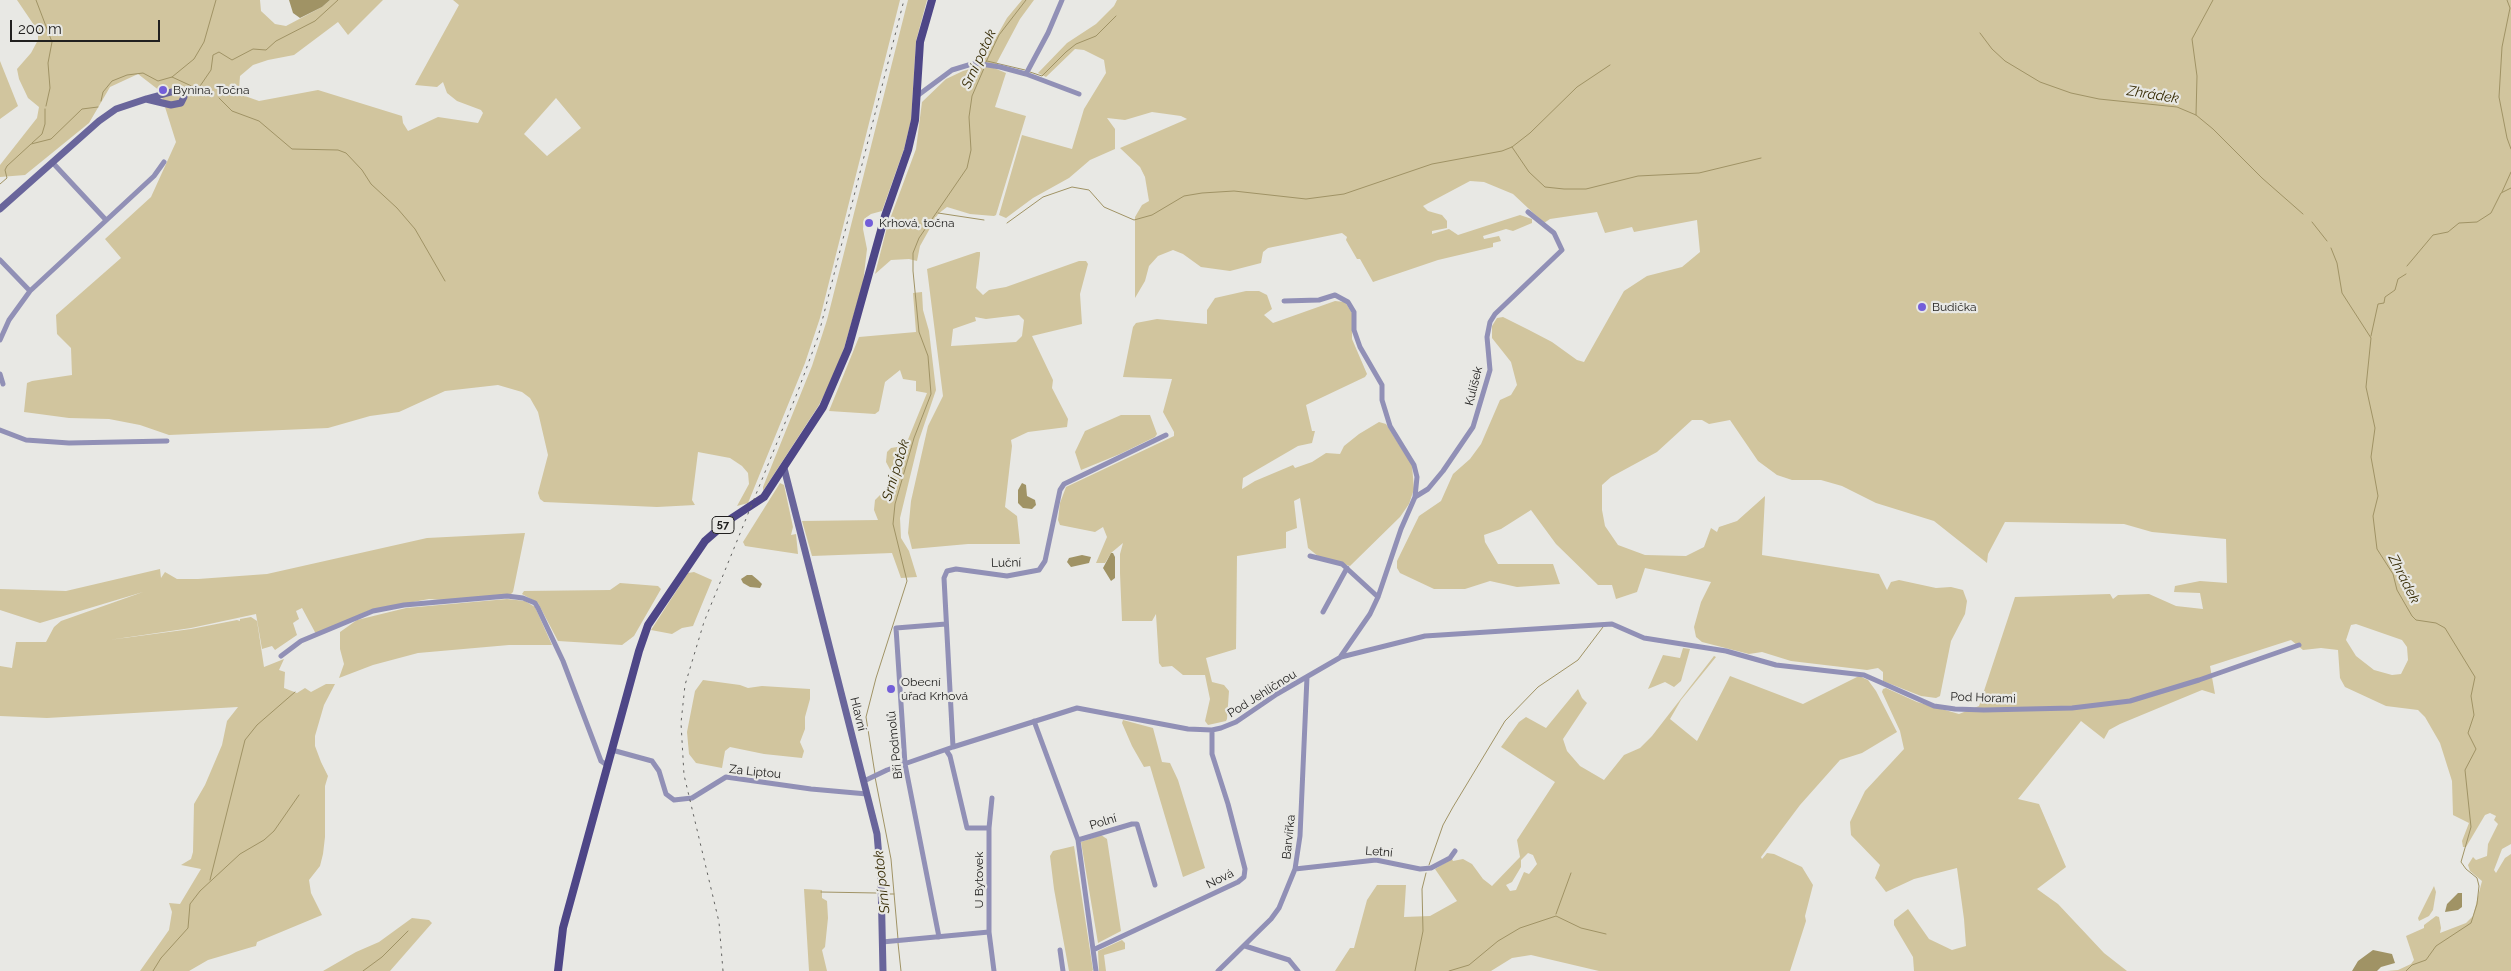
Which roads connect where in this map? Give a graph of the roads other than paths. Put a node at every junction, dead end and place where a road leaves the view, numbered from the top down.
1 (932, 0) edge
2 (1062, 0) edge
3 (1026, 74) junction
4 (1079, 94) dead end
5 (917, 96) junction
6 (146, 98) dead end
7 (52, 162) junction
8 (164, 162) dead end
9 (0, 209) edge
10 (1528, 212) dead end
11 (106, 220) junction
12 (0, 260) edge
13 (30, 291) junction
14 (1284, 301) dead end
15 (0, 340) edge
16 (0, 374) edge
17 (3, 384) dead end
18 (0, 430) edge
19 (1166, 435) dead end
20 (167, 441) dead end
21 (784, 468) junction
22 (1415, 497) junction
23 (1310, 556) dead end
24 (1347, 568) junction
25 (1378, 597) junction
26 (1323, 612) dead end
27 (946, 624) junction
28 (1644, 638) joint
29 (2299, 645) dead end
30 (282, 656) dead end
31 (1341, 657) junction
32 (1307, 677) junction
33 (1034, 721) junction
34 (1212, 730) junction
35 (953, 747) junction
36 (612, 750) junction
37 (946, 750) junction
38 (905, 764) junction
39 (608, 766) junction
40 (864, 781) junction
41 (867, 794) junction
42 (992, 798) dead end
43 (989, 828) junction
44 (1078, 840) junction
45 (1456, 851) dead end
46 (1295, 869) junction
47 (1154, 885) dead end
48 (989, 932) junction
49 (939, 937) junction
50 (882, 942) junction
51 (1245, 946) junction
52 (1060, 950) dead end
53 (1094, 950) junction
54 (558, 971) edge
55 (883, 971) edge
56 (994, 971) edge
57 (1063, 971) edge
58 (1096, 971) edge
59 (1218, 971) edge
60 (1298, 971) edge

1 - 5 main road, 57
2 - 3 street
3 - 4 street
3 - 5 street
5 - 21 main road, 57
6 - 7 street
7 - 9 street
7 - 11 street
8 - 11 street
10 - 22 street, Kulíšek
11 - 13 street
12 - 13 street
13 - 15 street
14 - 22 street, Kulíšek
16 - 17 street
18 - 20 street
19 - 27 street, Luční
21 - 36 main road, 57
21 - 40 street, Hlavní
22 - 25 street, Kulíšek
23 - 24 street
24 - 25 street
24 - 26 street
25 - 31 street, Kulíšek
27 - 35 street, Luční
27 - 38 street, Bří Podmolů
28 - 29 street, Pod Horami
28 - 31 street, Pod Jehličnou
30 - 39 street
31 - 32 street, Pod Jehličnou
32 - 34 street, Pod Jehličnou
32 - 46 street, Barvířka
33 - 34 street, Pod Jehličnou
33 - 35 street, Pod Jehličnou
33 - 44 street, Polní
34 - 53 street, Nová
35 - 37 street, Pod Jehličnou
36 - 39 main road, 57
36 - 41 street, Za Liptou
37 - 38 street, Pod Jehličnou
37 - 43 street
38 - 40 street, Pod Jehličnou
38 - 49 street, Bří Podmolů
39 - 54 main road, 57
40 - 41 street, Hlavní
41 - 50 street, Hlavní
42 - 43 street, U Bytovek
43 - 48 street, U Bytovek
44 - 47 street, Polní
44 - 53 street
45 - 46 street, Letní
46 - 51 street, Barvířka
48 - 49 street
48 - 56 street, U Bytovek
49 - 50 street
50 - 55 street, Hlavní
51 - 59 street, Barvířka
51 - 60 street
52 - 57 street
53 - 58 street

